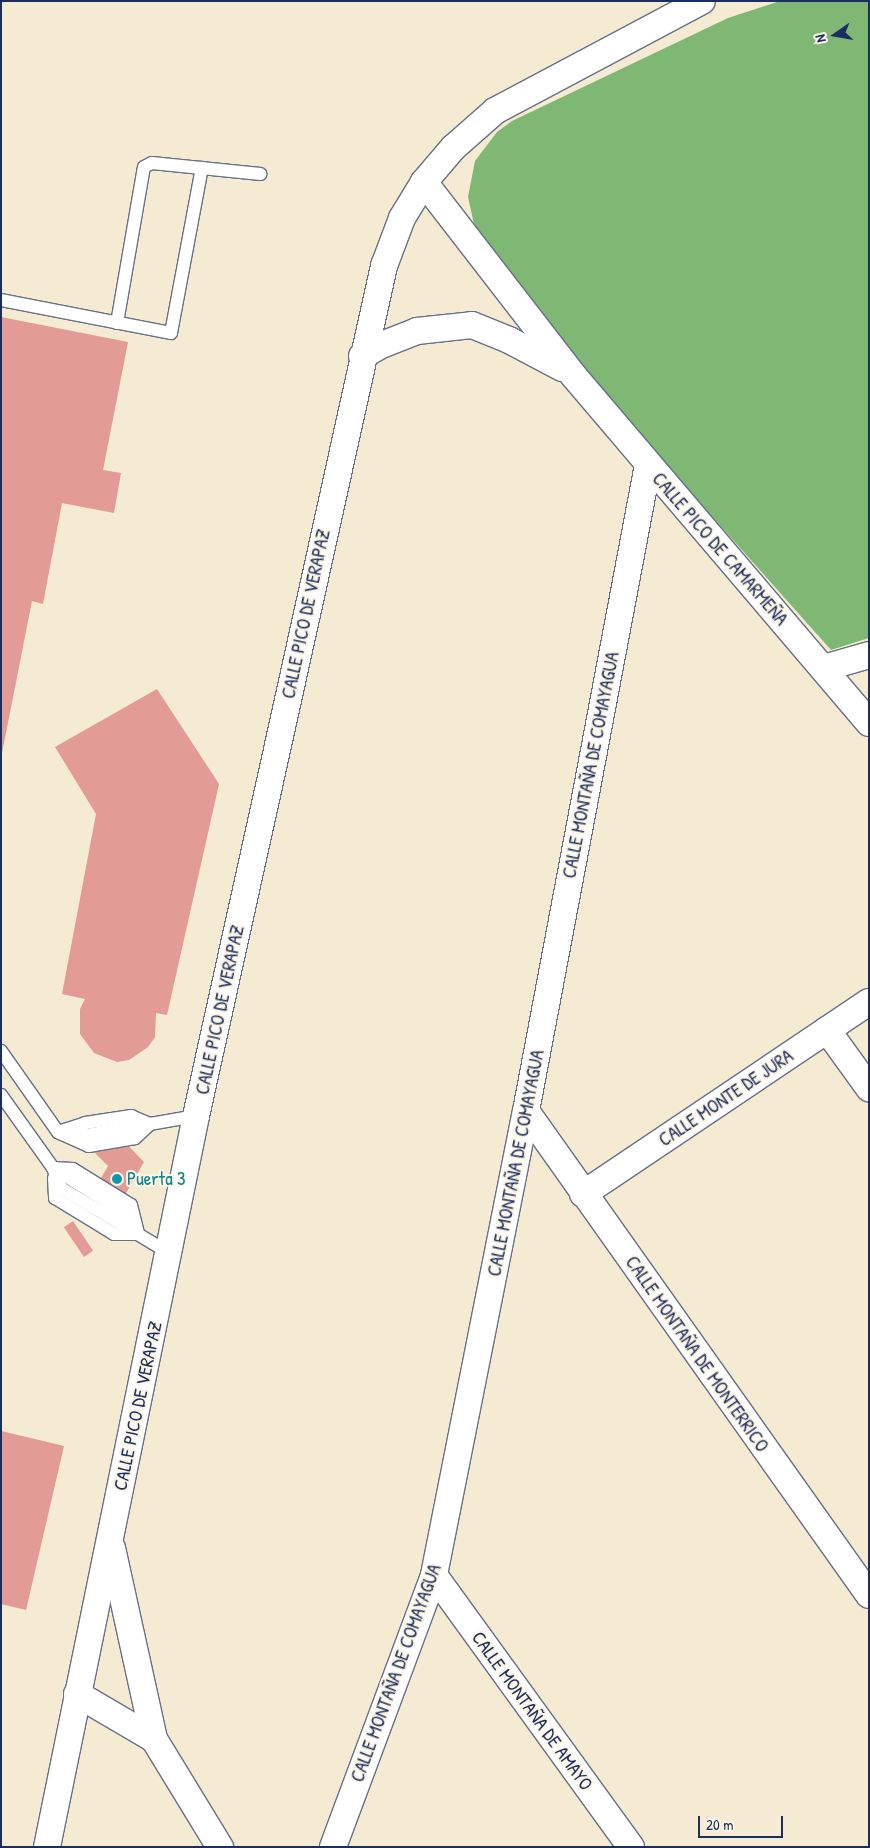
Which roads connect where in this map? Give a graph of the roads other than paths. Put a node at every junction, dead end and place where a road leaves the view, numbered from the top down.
1 (702, 1) edge
2 (202, 168) junction
3 (260, 174) dead end
4 (424, 182) junction
5 (1, 300) edge
6 (117, 323) junction
7 (362, 356) junction
8 (573, 375) junction
9 (648, 465) junction
10 (869, 655) edge
11 (824, 668) junction
12 (869, 723) edge
13 (869, 1002) edge
14 (826, 1030) junction
15 (1, 1051) edge
16 (869, 1088) edge
17 (1, 1096) edge
18 (526, 1111) junction
19 (196, 1116) junction
20 (150, 1124) junction
21 (58, 1132) junction
22 (53, 1168) junction
23 (583, 1194) junction
24 (138, 1234) junction
25 (169, 1253) junction
26 (110, 1540) junction
27 (434, 1575) junction
28 (869, 1595) edge
29 (77, 1694) junction
30 (154, 1739) junction
31 (47, 1847) edge
32 (220, 1847) edge
33 (333, 1847) edge
34 (630, 1847) edge

1 - 4 street, CALLE PICO DE VERAPAZ
2 - 3 lane
2 - 6 lane
2 - 6 lane
4 - 7 street, CALLE PICO DE VERAPAZ
4 - 8 street, CALLE PICO DE CAMARMEÑA
5 - 6 lane
7 - 8 street, CALLE PICO DE CAMARMEÑA
7 - 19 street, CALLE PICO DE VERAPAZ
8 - 9 street, CALLE PICO DE CAMARMEÑA
9 - 11 street, CALLE PICO DE CAMARMEÑA
9 - 18 street, CALLE MONTAÑA DE COMAYAGUA
10 - 11 street
11 - 12 street, CALLE PICO DE CAMARMEÑA
13 - 14 street, CALLE MONTE DE JURA
14 - 16 street
14 - 23 street, CALLE MONTE DE JURA
15 - 21 lane
17 - 22 lane
18 - 23 street, CALLE MONTAÑA DE MONTERRICO
18 - 27 street, CALLE MONTAÑA DE COMAYAGUA
19 - 20 lane
19 - 25 street, CALLE PICO DE VERAPAZ
20 - 21 lane
20 - 21 lane
22 - 24 lane
22 - 24 lane
23 - 28 street, CALLE MONTAÑA DE MONTERRICO
24 - 25 lane
25 - 26 street, CALLE PICO DE VERAPAZ
26 - 29 street, CALLE PICO DE VERAPAZ
26 - 30 street
27 - 33 street, CALLE MONTAÑA DE COMAYAGUA
27 - 34 street, CALLE MONTAÑA DE AMAYO
29 - 30 street
29 - 31 street, CALLE PICO DE VERAPAZ
30 - 32 street

